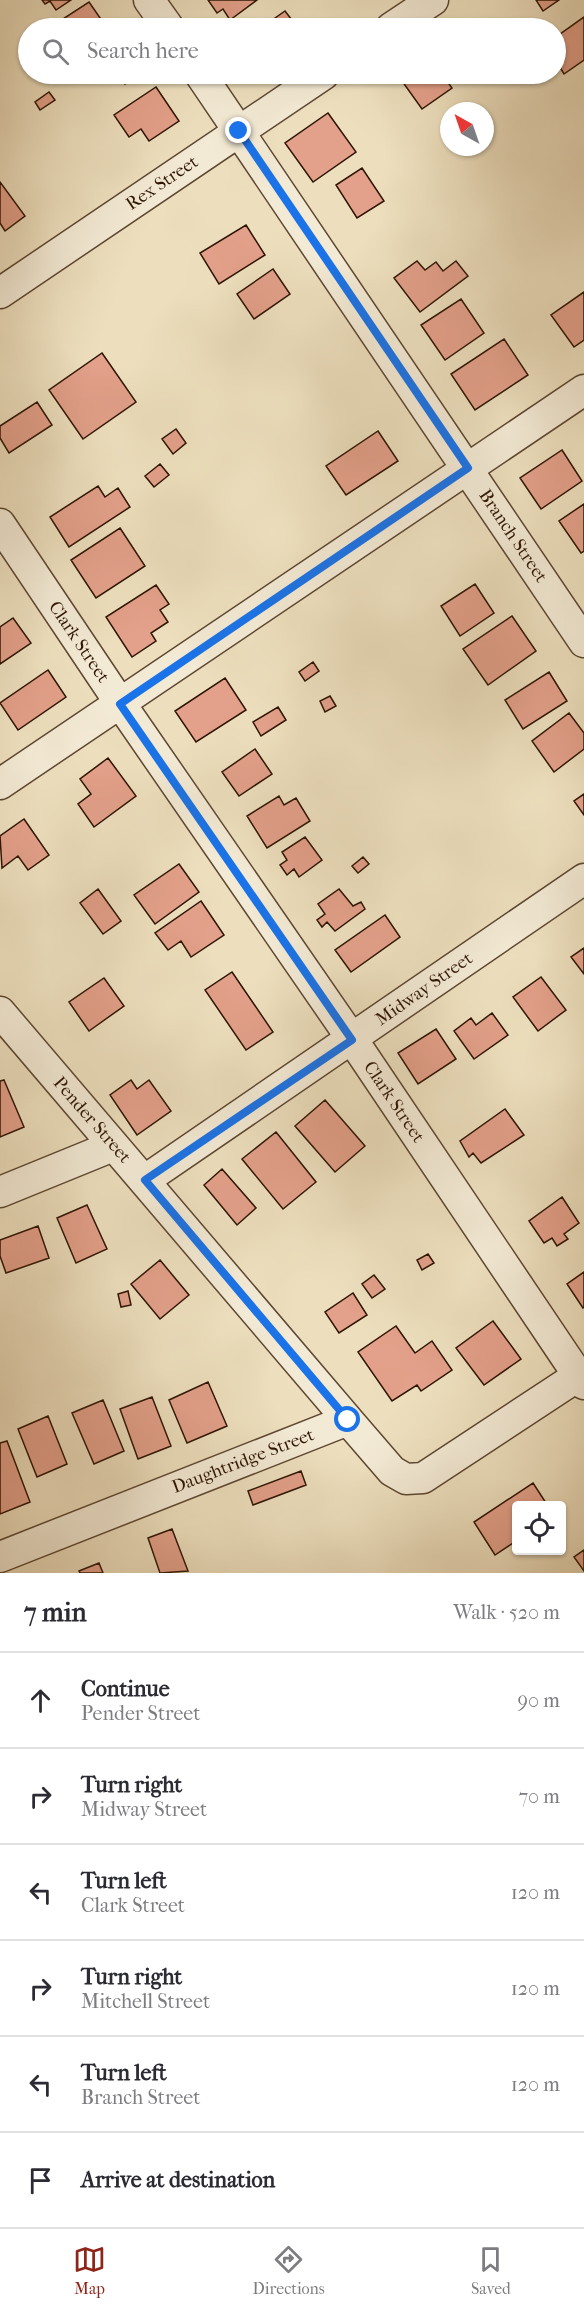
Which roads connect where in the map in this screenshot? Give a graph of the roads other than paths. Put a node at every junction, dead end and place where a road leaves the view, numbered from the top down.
1 (149, 0) edge
2 (433, 0) edge
3 (162, 18) edge
4 (406, 18) edge
5 (207, 84) edge
6 (309, 84) edge
7 (239, 131) junction
8 (0, 293) edge
9 (584, 390) edge
10 (468, 468) junction
11 (0, 524) edge
12 (584, 642) edge
13 (120, 704) junction
14 (0, 784) edge
15 (584, 879) edge
16 (0, 1012) edge
17 (352, 1040) junction
18 (113, 1146) junction
19 (145, 1180) junction
20 (0, 1192) edge
21 (582, 1377) edge
22 (348, 1420) junction
23 (0, 1557) edge

1 - 3 street
2 - 4 street
5 - 7 street, Branch Street
6 - 7 street, Rex Street
7 - 8 street, Rex Street
7 - 10 street, Branch Street
9 - 10 street
10 - 12 street, Branch Street
10 - 13 street
11 - 13 street, Clark Street
13 - 14 street
13 - 17 street, Clark Street
15 - 17 street, Midway Street
16 - 18 street, Pender Street
17 - 19 street, Midway Street
17 - 21 street, Clark Street
18 - 19 street, Pender Street
18 - 20 street
19 - 22 street, Pender Street
21 - 22 street
22 - 23 street, Daughtridge Street

